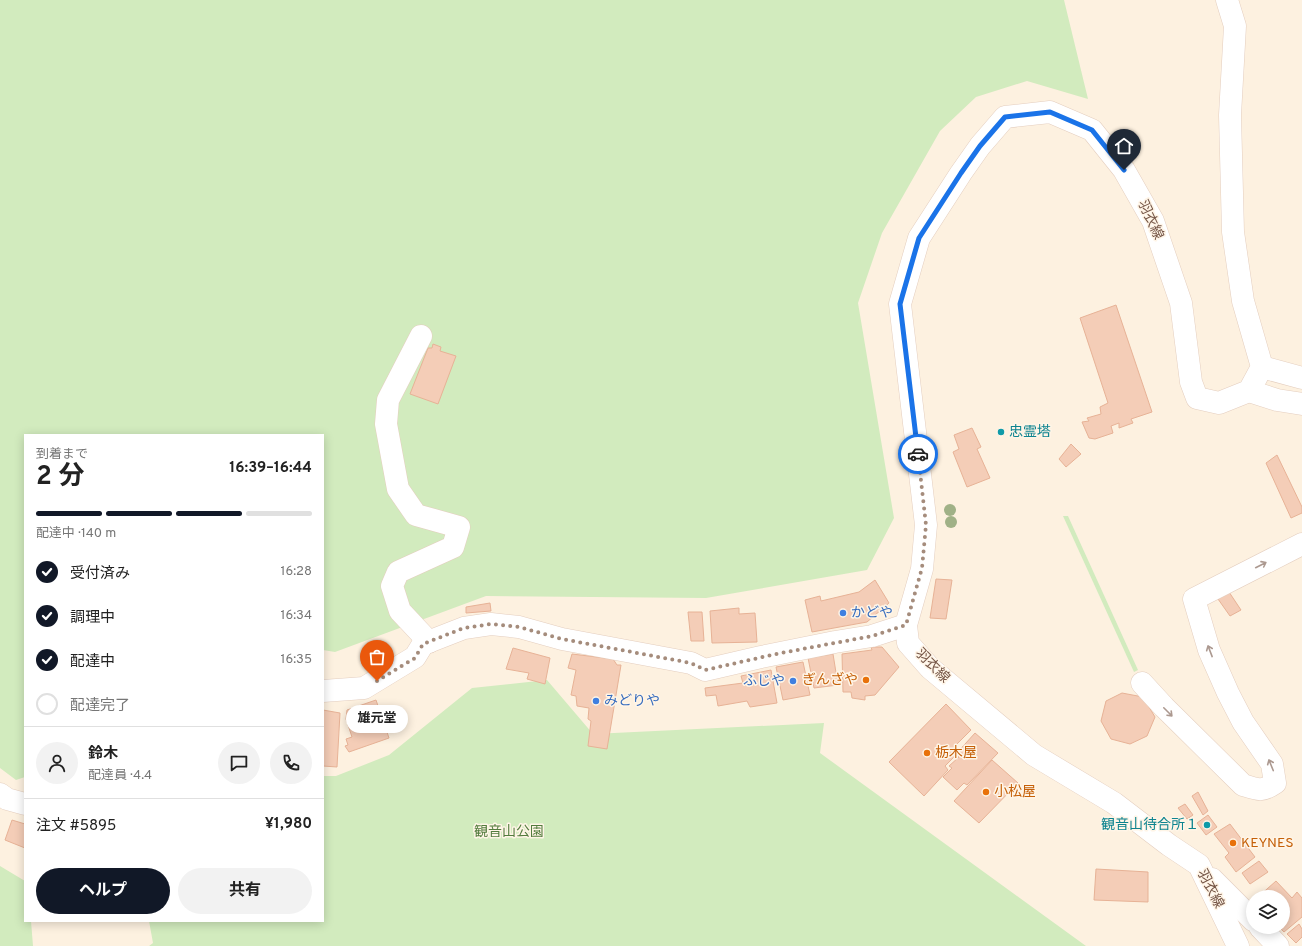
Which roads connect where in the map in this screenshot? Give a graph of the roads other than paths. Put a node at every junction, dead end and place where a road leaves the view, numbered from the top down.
1 (1226, 0) edge
2 (421, 336) dead end
3 (1262, 367) junction
4 (1302, 378) edge
5 (1249, 391) junction
6 (1302, 404) edge
7 (1302, 544) edge
8 (906, 625) junction
9 (429, 642) junction
10 (1142, 683) dead end
11 (324, 691) edge
12 (0, 794) edge
13 (24, 804) edge
14 (1199, 865) junction
15 (1246, 913) edge
16 (1267, 934) edge
17 (1238, 946) edge
18 (1278, 946) edge

1 - 3 street
2 - 9 street
3 - 4 street
3 - 5 street
5 - 6 street
5 - 8 street, 羽衣線
10 -> 7 street
8 - 9 street
8 - 14 street, 羽衣線
9 - 11 street
12 - 13 street
14 - 15 street
14 - 17 street, 羽衣線
16 - 18 street

